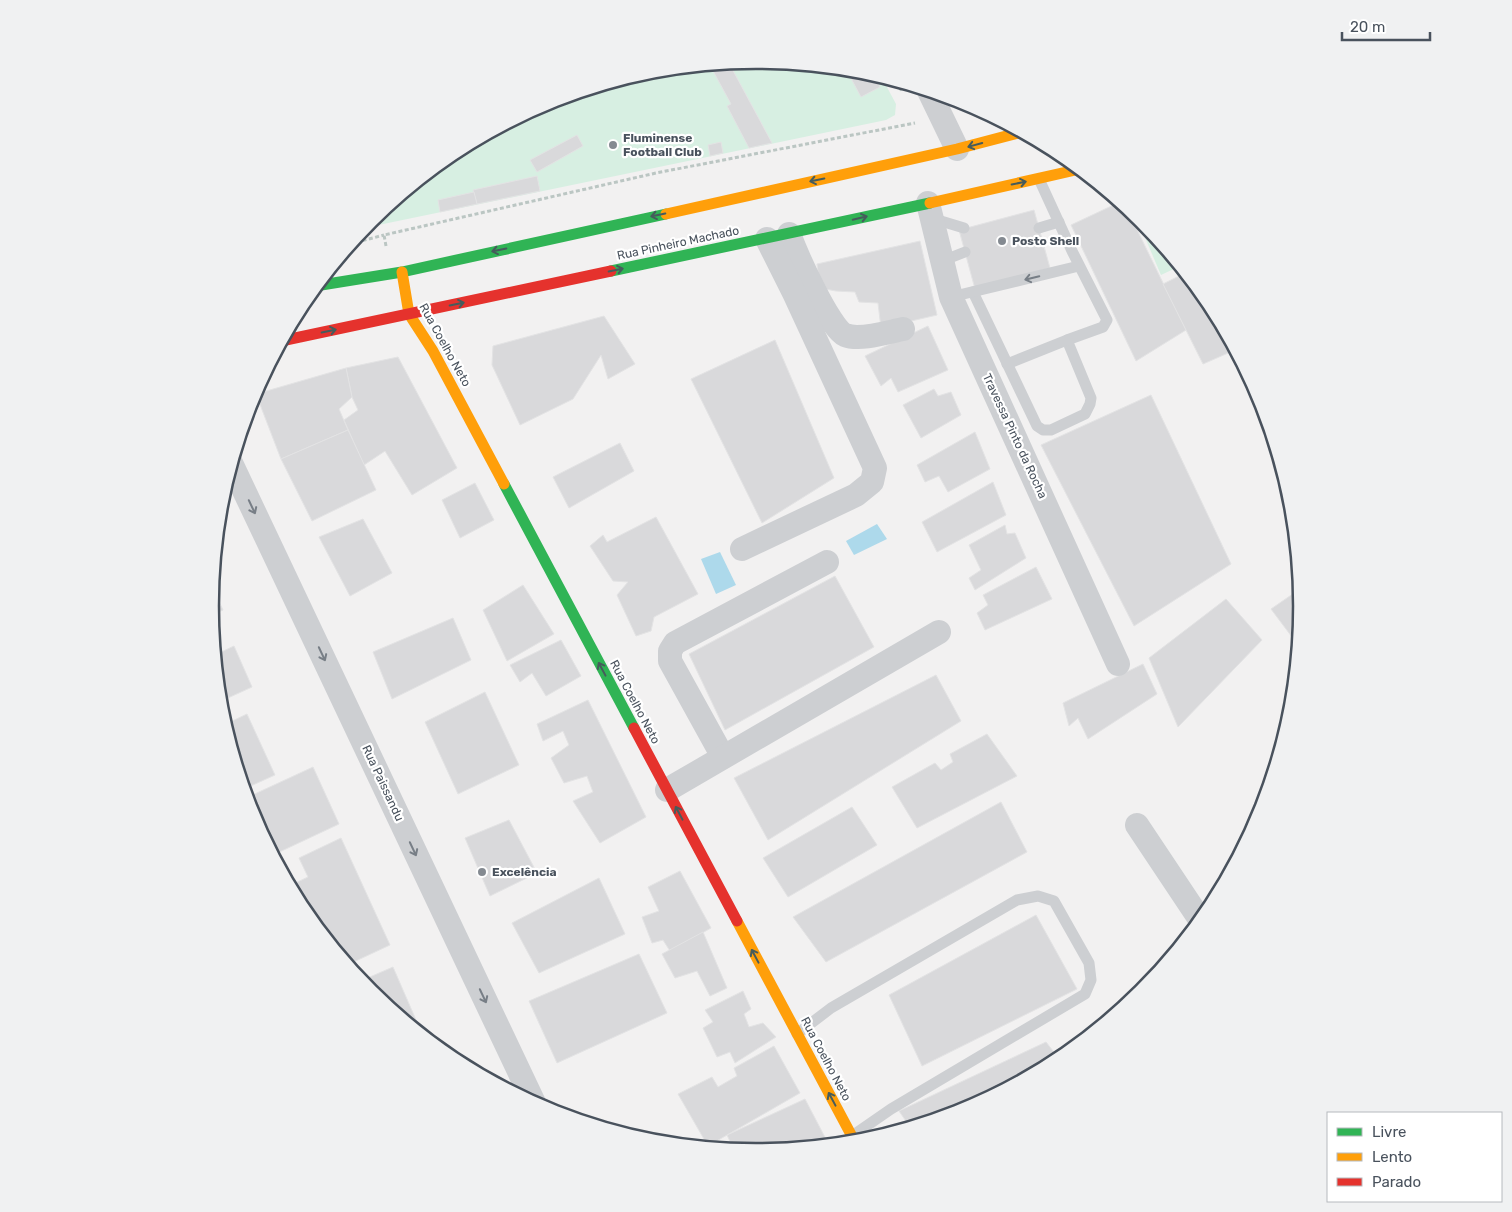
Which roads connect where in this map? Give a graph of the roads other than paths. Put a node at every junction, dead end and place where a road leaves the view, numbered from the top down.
1 (933, 98) edge
2 (1013, 134) edge
3 (957, 149) junction
4 (1071, 171) edge
5 (1039, 179) junction
6 (929, 211) junction
7 (1059, 222) junction
8 (964, 228) dead end
9 (1039, 228) dead end
10 (778, 236) junction
11 (965, 252) dead end
12 (942, 261) junction
13 (1080, 266) junction
14 (402, 272) junction
15 (326, 284) edge
16 (962, 295) junction
17 (409, 314) junction
18 (903, 329) dead end
19 (290, 339) edge
20 (1066, 340) junction
21 (1007, 364) junction
22 (236, 471) edge
23 (742, 549) dead end
24 (827, 562) dead end
25 (939, 632) dead end
26 (1118, 664) dead end
27 (723, 758) junction
28 (667, 790) junction
29 (1137, 825) dead end
30 (1196, 914) edge
31 (797, 1034) junction
32 (529, 1093) edge
33 (862, 1133) edge
34 (852, 1135) edge

1 - 3 street
2 -> 3 main road
3 -> 14 main road
4 - 5 main road, Rua Pinheiro Machado
6 -> 5 main road, Rua Pinheiro Machado
5 - 7 lane
6 - 8 lane
10 -> 6 main road, Rua Pinheiro Machado
6 - 12 street, Travessa Pinto da Rocha
7 - 9 lane
7 - 13 lane
17 -> 10 main road, Rua Pinheiro Machado
10 - 18 street
10 - 23 street
11 - 12 lane
12 - 16 street, Travessa Pinto da Rocha
13 -> 16 lane
13 - 20 lane
14 - 15 main road
14 - 17 main road, Rua Coelho Neto
16 - 21 lane
16 - 26 street, Travessa Pinto da Rocha
19 -> 17 main road, Rua Pinheiro Machado
28 -> 17 main road, Rua Coelho Neto
20 - 21 lane
20 - 21 lane
22 -> 32 street, Rua Paissandu
24 - 27 street
25 - 27 street
27 - 28 street
31 -> 28 main road, Rua Coelho Neto
29 - 30 street
31 - 33 lane
34 -> 31 main road, Rua Coelho Neto

